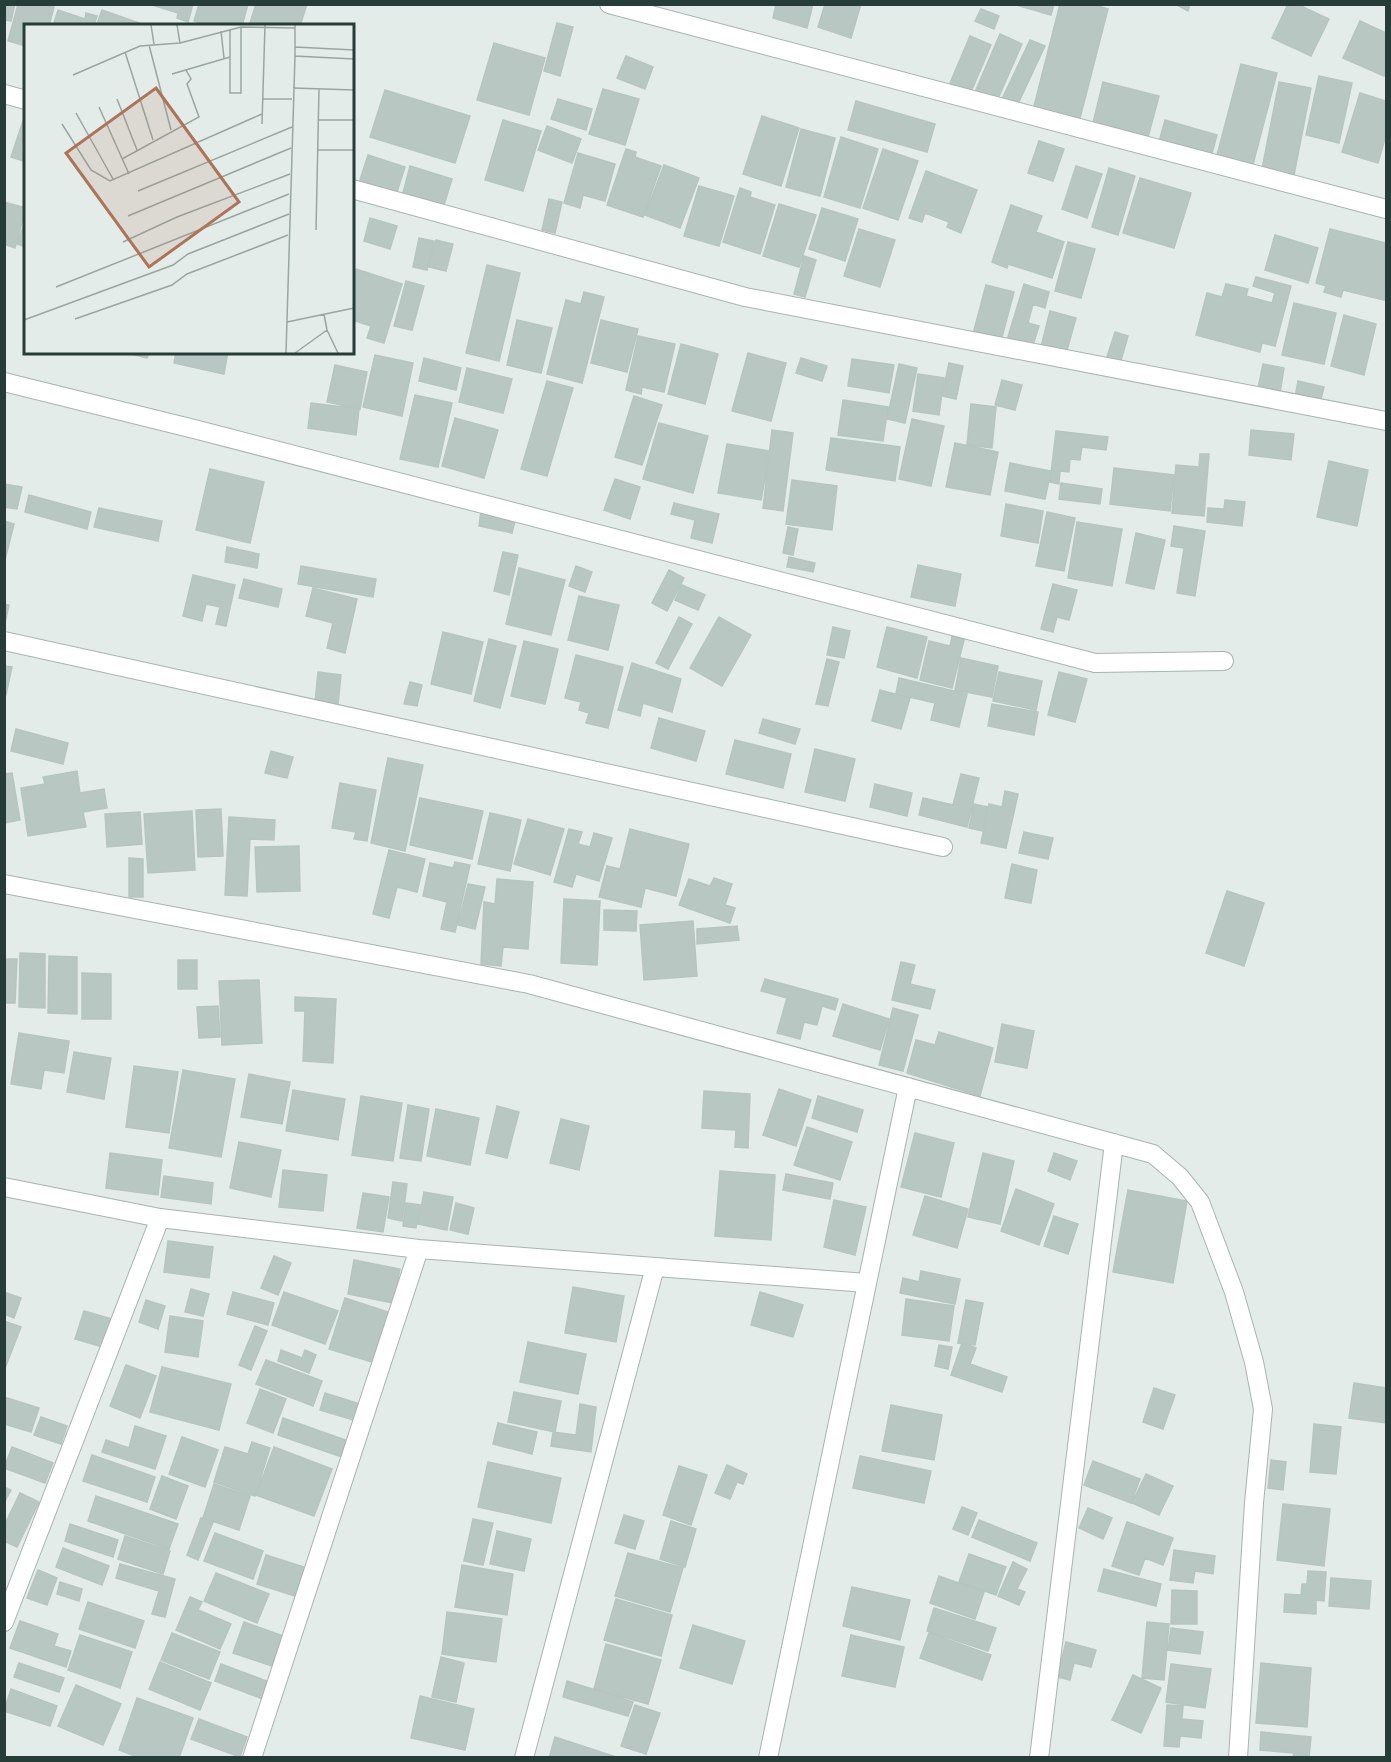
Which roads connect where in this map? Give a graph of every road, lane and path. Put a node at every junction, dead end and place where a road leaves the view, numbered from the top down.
1 (609, 4) edge
2 (4, 94) edge
3 (24, 99) edge
4 (354, 190) edge
5 (1386, 209) edge
6 (4, 382) edge
7 (1386, 421) edge
8 (4, 641) edge
9 (1224, 661) dead end
10 (943, 847) dead end
11 (4, 884) edge
12 (908, 1087) junction
13 (1114, 1143) junction
14 (4, 1187) edge
15 (160, 1218) junction
16 (419, 1249) junction
17 (656, 1267) junction
18 (867, 1283) junction
19 (4, 1622) edge
20 (252, 1758) edge
21 (525, 1758) edge
22 (768, 1758) edge
23 (1039, 1758) edge
24 (1238, 1758) edge

1 - 5 street
2 - 3 street
4 - 7 street
6 - 9 street
8 - 10 street
11 - 12 street
12 - 13 street
12 - 18 street
13 - 23 street
13 - 24 street
14 - 15 street
15 - 16 street
15 - 19 street
16 - 17 street
16 - 20 street
17 - 18 street
17 - 21 street
18 - 22 street

